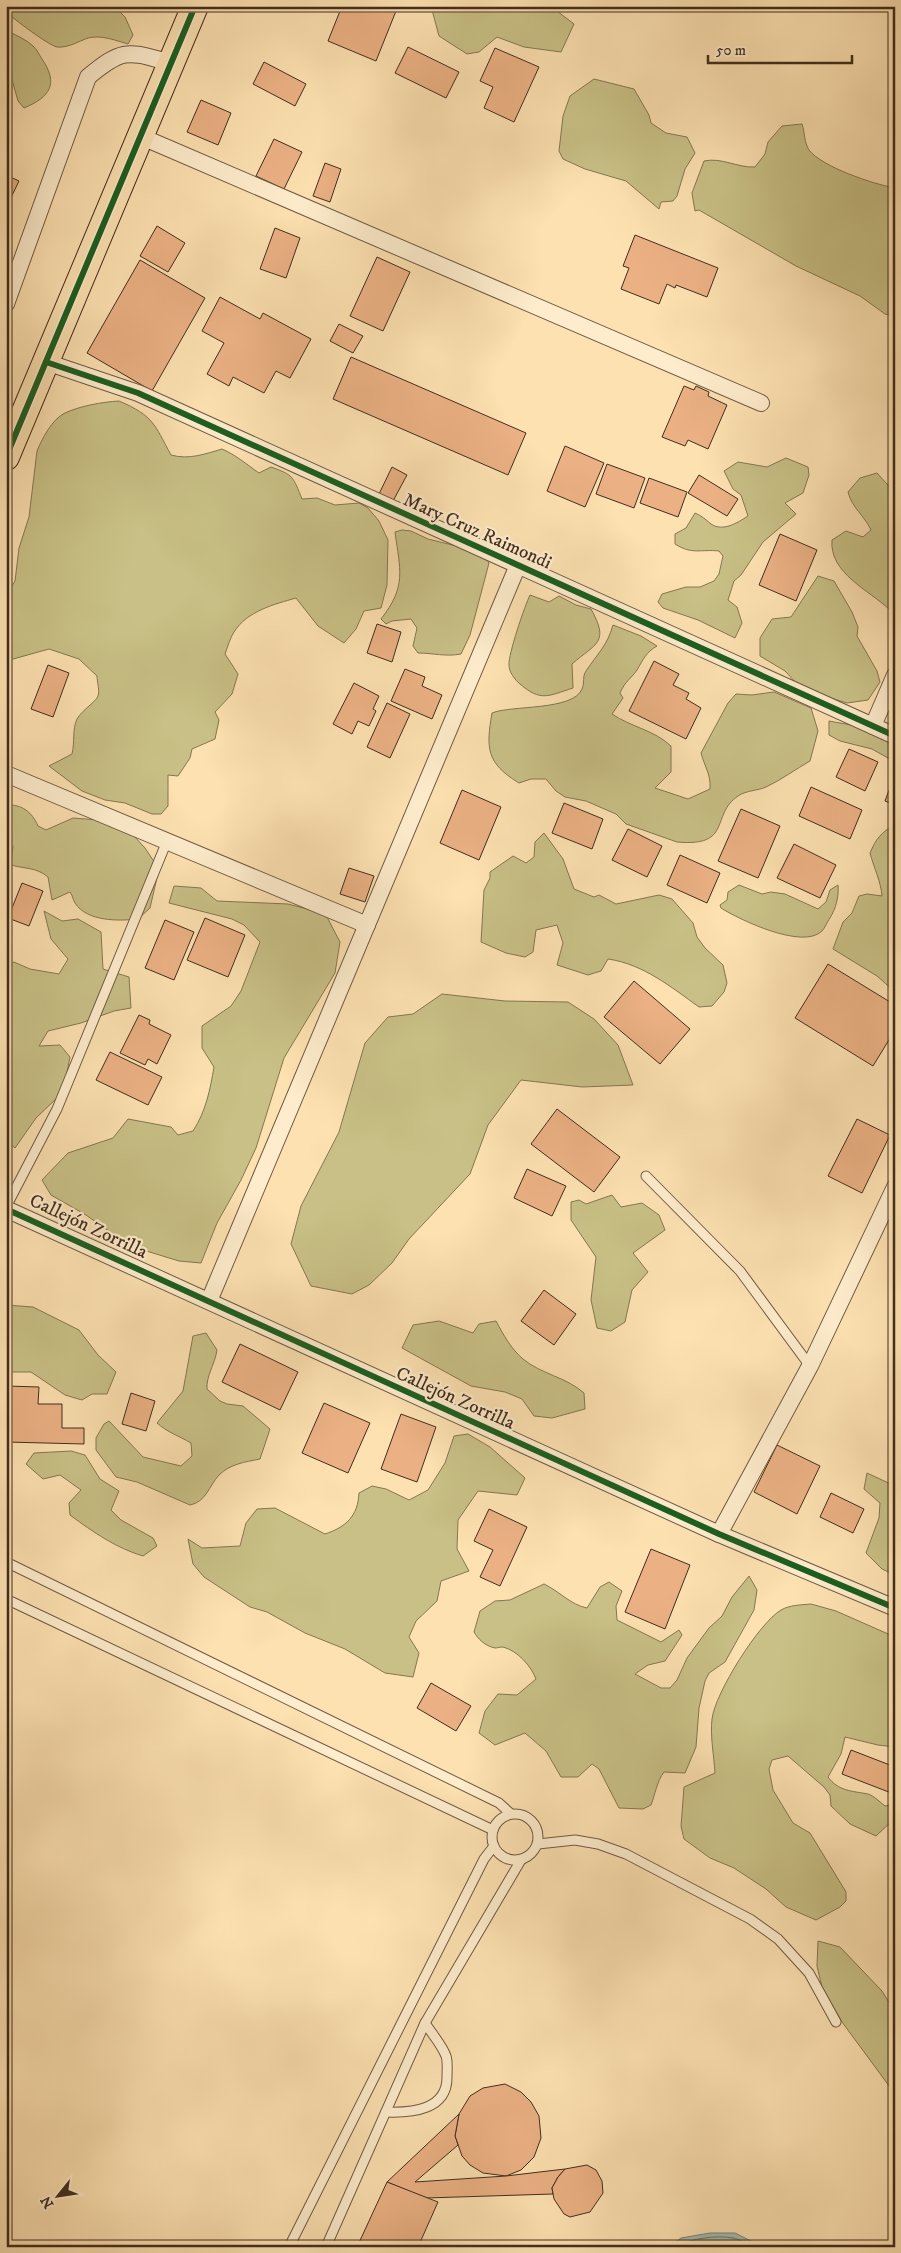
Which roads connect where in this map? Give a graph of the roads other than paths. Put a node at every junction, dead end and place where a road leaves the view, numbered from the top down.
1 (196, 6) edge
2 (172, 63) junction
3 (142, 137) junction
4 (6, 304) edge
5 (46, 362) junction
6 (761, 403) dead end
7 (6, 457) edge
8 (518, 564) junction
9 (895, 675) edge
10 (873, 726) junction
11 (895, 736) edge
12 (6, 774) edge
13 (167, 841) junction
14 (367, 925) junction
15 (646, 1176) dead end
16 (895, 1187) edge
17 (6, 1208) edge
18 (209, 1301) junction
19 (810, 1366) junction
20 (719, 1534) junction
21 (6, 1562) edge
22 (6, 1599) edge
23 (895, 1608) edge
24 (511, 1814) junction
25 (493, 1830) junction
26 (538, 1844) junction
27 (494, 1846) junction
28 (520, 1860) junction
29 (836, 2022) dead end
30 (425, 2023) junction
31 (386, 2112) junction
32 (289, 2247) edge
33 (326, 2247) edge

1 - 2 main road
2 - 3 main road
2 - 4 street
3 - 5 main road
3 - 6 street
5 - 7 main road
5 - 8 street, Mary Cruz Raimondi
8 - 10 street, Mary Cruz Raimondi
8 - 14 street
9 - 10 street
10 - 11 street, Mary Cruz Raimondi
12 - 13 street
13 - 14 street
13 - 17 lane
14 - 18 street
15 - 19 lane
16 - 19 street
17 - 18 street, Callejón Zorrilla
18 - 20 street, Callejón Zorrilla
19 - 20 street
20 - 23 street, Callejón Zorrilla
21 - 24 lane
22 - 25 lane
24 - 25 lane
24 - 26 lane
25 - 27 lane
26 - 28 lane
26 - 29 lane
27 - 28 lane
27 - 32 lane
28 - 30 lane
30 - 31 lane
30 - 31 lane
31 - 33 lane

